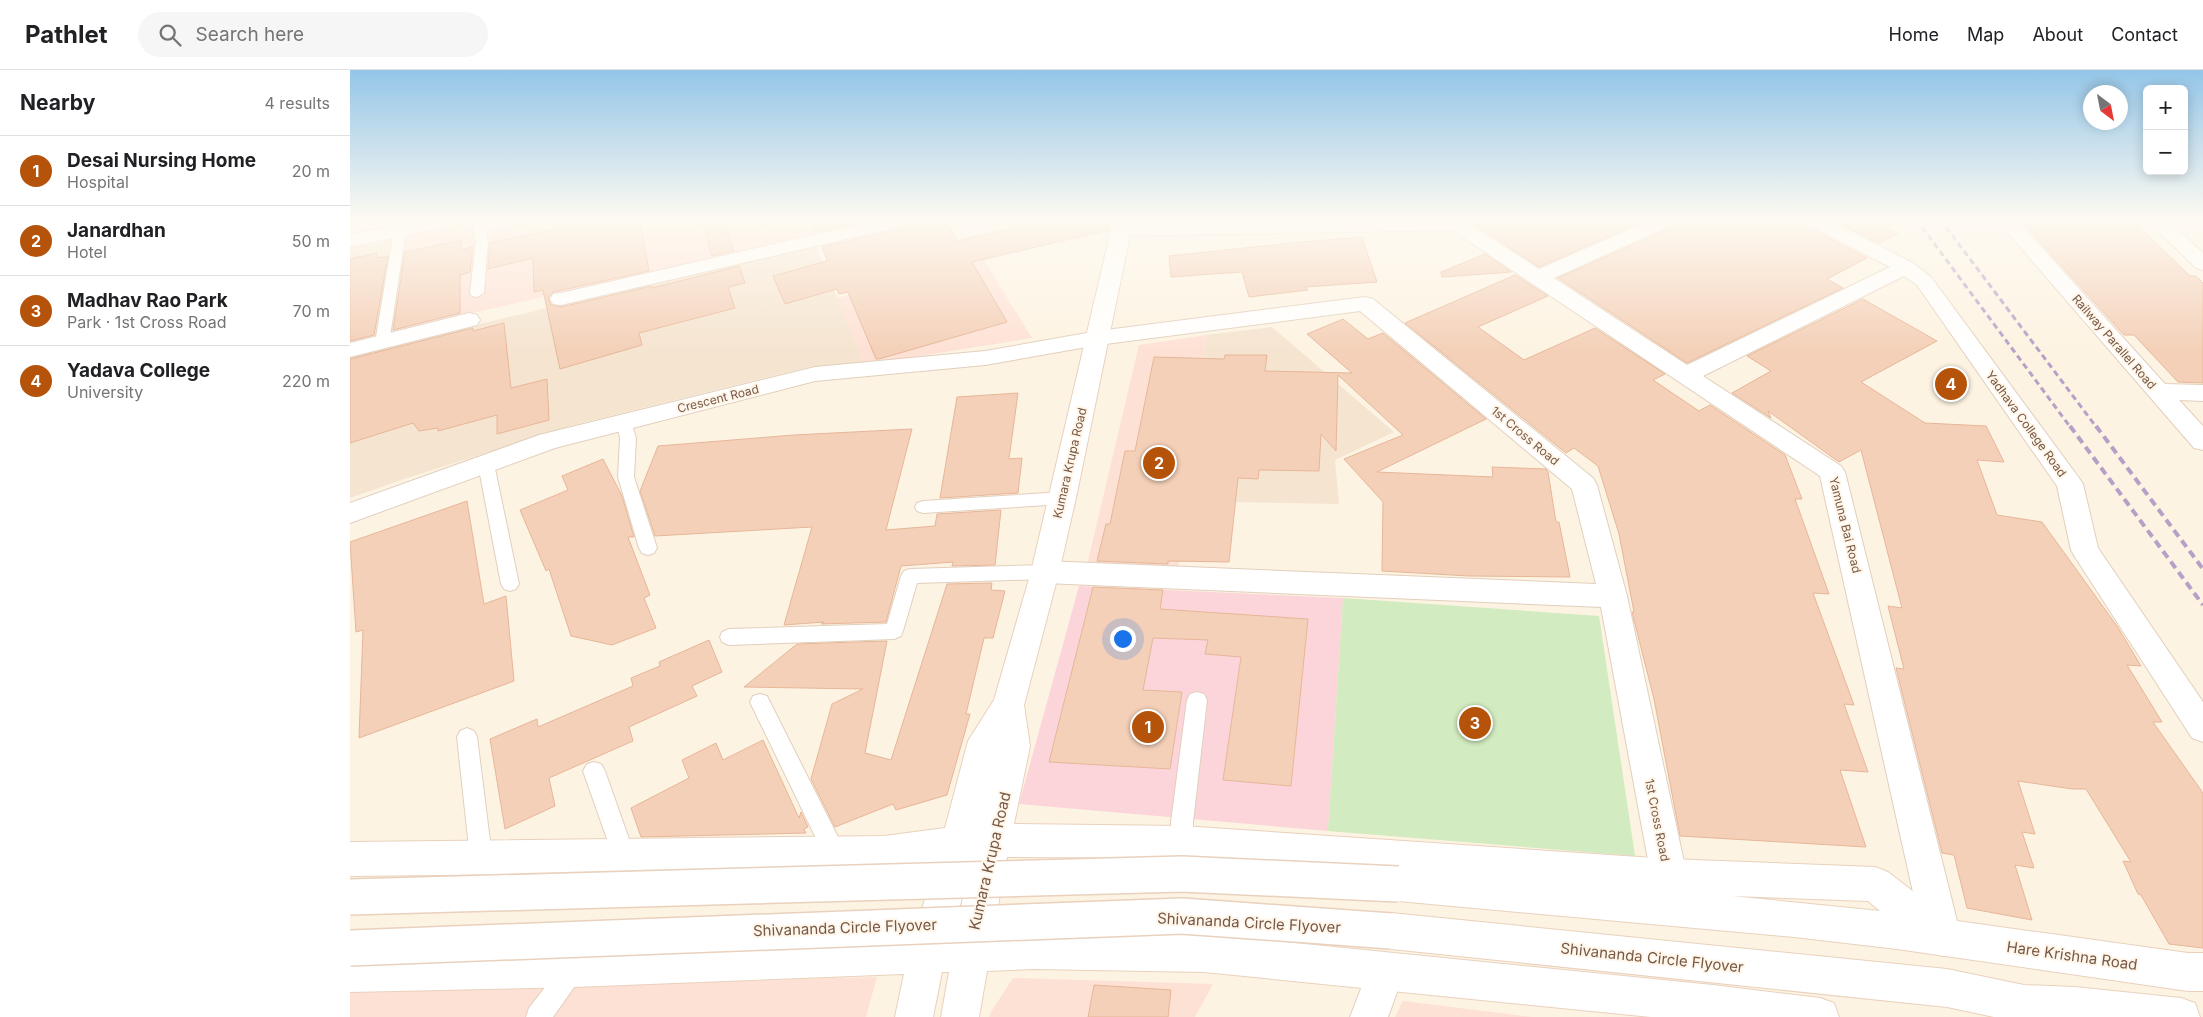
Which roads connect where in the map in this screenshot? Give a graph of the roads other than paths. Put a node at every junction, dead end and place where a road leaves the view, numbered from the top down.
1 (389, 263) edge
2 (480, 263) edge
3 (716, 263) edge
4 (1112, 263) edge
5 (1516, 263) edge
6 (1571, 263) edge
7 (1895, 263) edge
8 (2045, 263) edge
9 (1915, 274) junction
10 (1538, 278) junction
11 (477, 293) dead end
12 (561, 299) dead end
13 (469, 320) dead end
14 (1098, 338) junction
15 (382, 343) junction
16 (350, 350) edge
17 (1686, 375) junction
18 (2156, 391) junction
19 (2203, 394) edge
20 (624, 422) junction
21 (2203, 442) edge
22 (486, 464) junction
23 (1063, 498) junction
24 (923, 507) dead end
25 (350, 513) edge
26 (648, 548) dead end
27 (1045, 572) junction
28 (510, 584) dead end
29 (1613, 596) junction
30 (729, 638) dead end
31 (1197, 700) dead end
32 (760, 702) dead end
33 (2203, 728) edge
34 (467, 737) dead end
35 (594, 771) dead end
36 (976, 842) junction
37 (1182, 842) junction
38 (835, 854) junction
39 (624, 856) junction
40 (480, 857) junction
41 (350, 859) edge
42 (1669, 876) junction
43 (350, 897) edge
44 (1942, 937) junction
45 (350, 948) edge
46 (928, 954) junction
47 (970, 954) junction
48 (574, 968) junction
49 (2203, 972) edge
50 (350, 973) edge
51 (1385, 973) junction
52 (2011, 1011) edge
53 (2075, 1011) edge
54 (1782, 1016) edge
55 (538, 1017) edge
56 (914, 1017) edge
57 (960, 1017) edge
58 (1369, 1017) edge
59 (1820, 1017) edge
60 (2181, 1017) edge

1 - 15 lane
2 - 11 lane
3 - 12 street
4 - 14 street, Kumara Krupa Road
5 - 10 street, Yamuna Bai Road
6 - 10 street
7 - 9 street
8 - 18 street, Railway Parallel Road
9 - 17 street
9 - 33 street, Yadhava College Road
10 - 17 street, Yamuna Bai Road
13 - 15 street
14 - 20 street, Crescent Road
14 - 23 street, Kumara Krupa Road
14 - 29 street, 1st Cross Road
15 - 16 street
17 - 44 street, Yamuna Bai Road
18 - 19 street
18 - 21 street, Railway Parallel Road
20 - 22 street, Crescent Road
20 - 26 lane
22 - 25 street, Crescent Road
22 - 28 lane
23 - 24 lane
23 - 27 street, Kumara Krupa Road
27 - 29 street
27 - 30 lane
27 - 36 street, Kumara Krupa Road
29 - 42 street, 1st Cross Road
31 - 37 lane
32 - 38 lane
34 - 40 lane
35 - 39 lane
36 - 37 street
36 - 38 street
36 - 46 street, Kumara Krupa Road
36 - 47 street, Kumara Krupa Road
37 - 42 street
38 - 39 street
39 - 40 street
40 - 41 street
42 - 44 street
43 - 44 street, bridge
44 - 49 street, Hare Krishna Road
45 - 52 street, Shivananda Circle Flyover, bridge
46 - 47 street
46 - 48 street
46 - 56 street, Kumara Krupa Road
47 - 51 street
47 - 57 street, Kumara Krupa Road
48 - 50 street
48 - 55 lane
51 - 54 street
51 - 58 street
52 - 53 street
53 - 60 street
54 - 59 street

